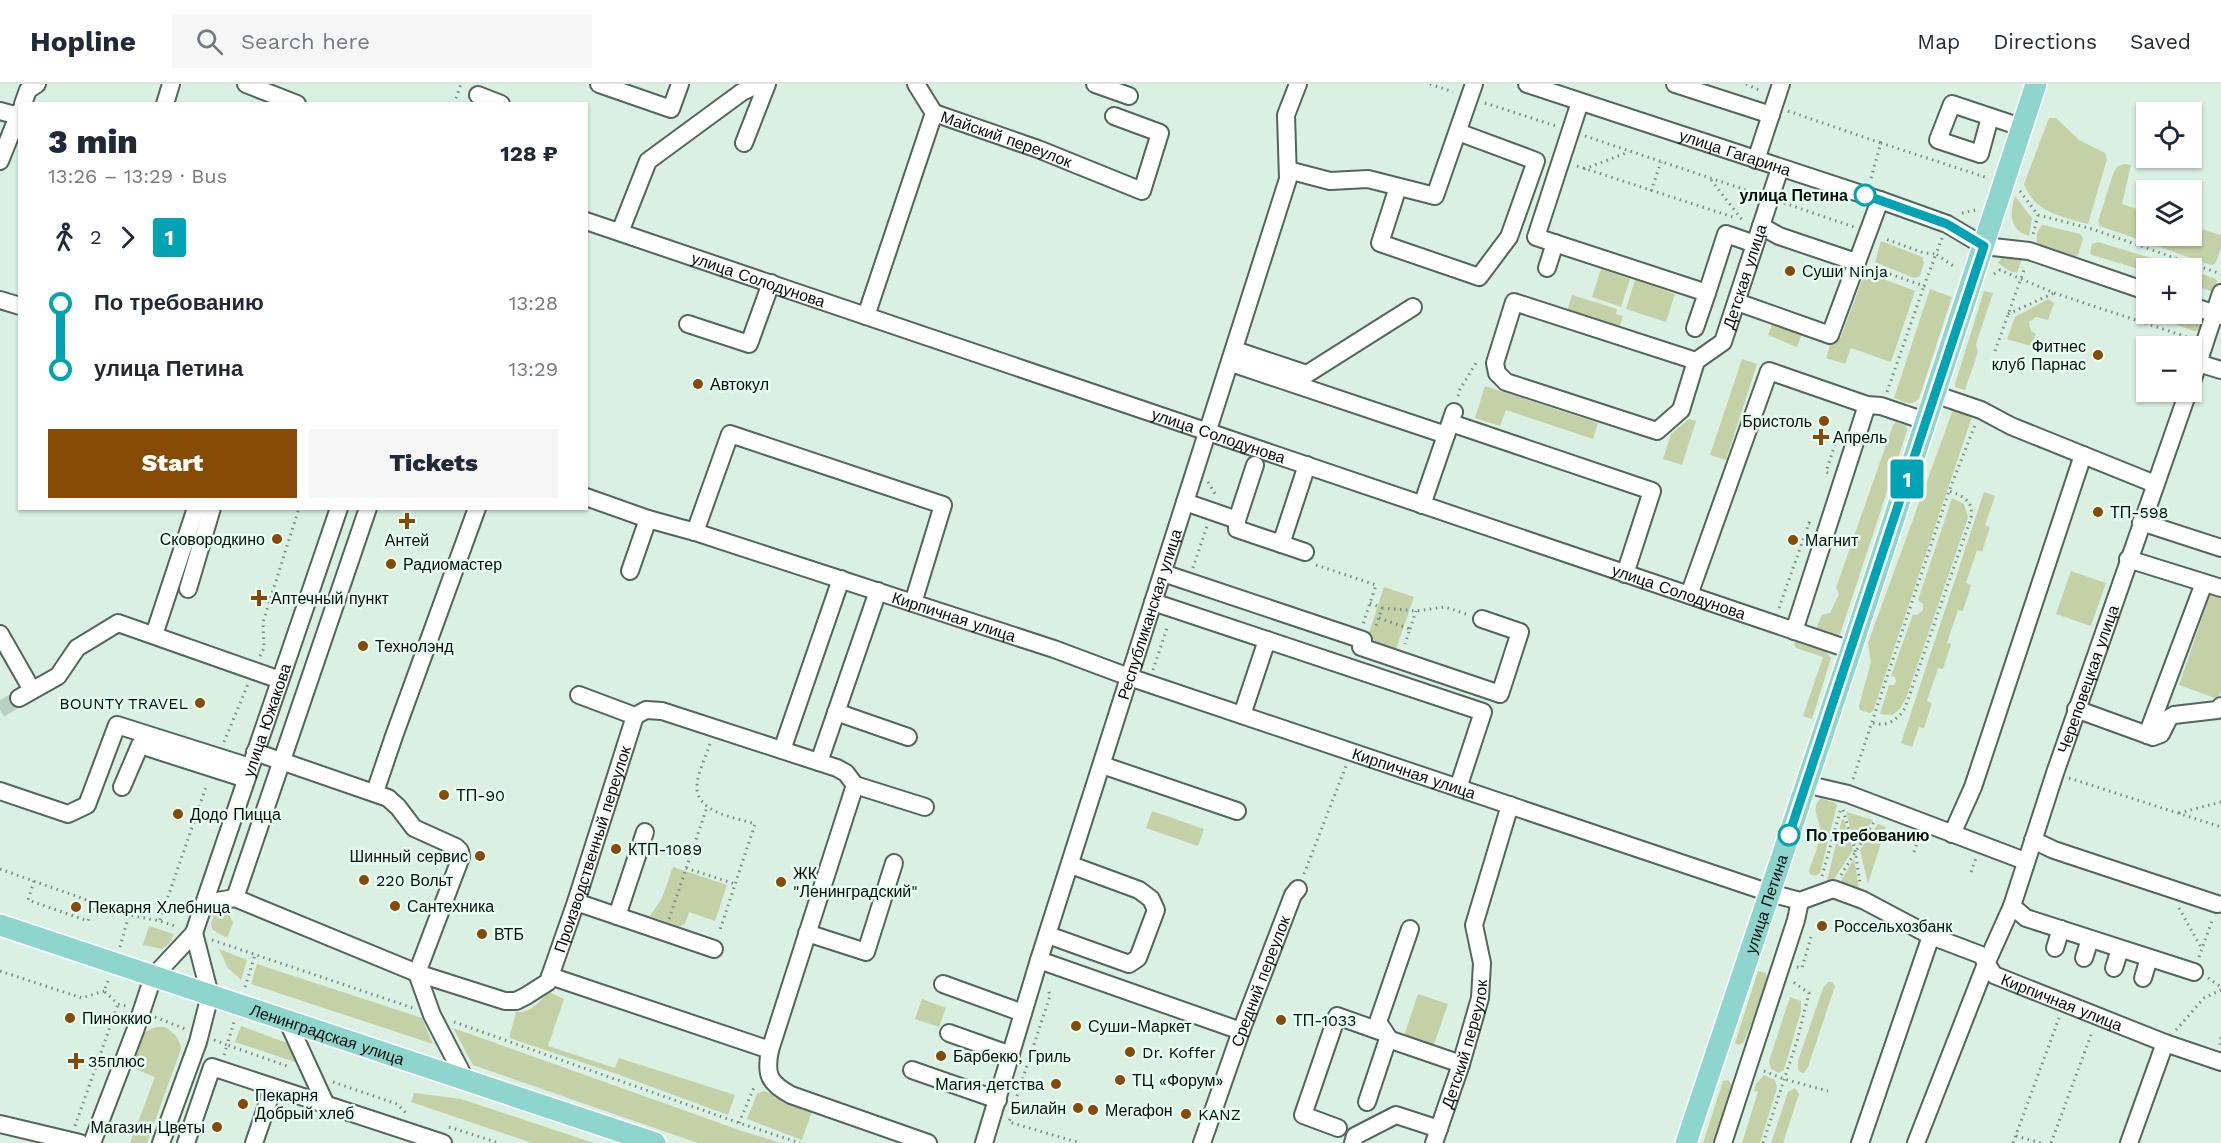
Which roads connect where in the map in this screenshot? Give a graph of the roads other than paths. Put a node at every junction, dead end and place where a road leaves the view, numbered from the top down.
1 (37, 84) edge
2 (171, 84) edge
3 (599, 84) edge
4 (680, 84) edge
5 (759, 84) edge
6 (767, 84) edge
7 (916, 84) edge
8 (1095, 84) edge
9 (1298, 84) edge
10 (1527, 84) edge
11 (1675, 84) edge
12 (1781, 84) edge
13 (2036, 84) edge
14 (1472, 91) edge
15 (253, 92) edge
16 (478, 94) edge
17 (1129, 96) dead end
18 (23, 102) edge
19 (166, 102) edge
20 (290, 102) edge
21 (496, 102) edge
22 (1580, 102) junction
23 (1773, 108) junction
24 (18, 110) edge
25 (0, 111) edge
26 (934, 113) junction
27 (18, 115) edge
28 (1114, 116) dead end
29 (1990, 117) dead end
30 (2021, 127) junction
31 (1458, 132) junction
32 (744, 143) dead end
33 (1756, 160) junction
34 (0, 161) edge
35 (1780, 168) junction
36 (1288, 170) junction
37 (1398, 187) junction
38 (1880, 200) junction
39 (588, 222) edge
40 (1761, 226) junction
41 (620, 232) junction
42 (1555, 243) junction
43 (1755, 244) junction
44 (1984, 246) junction
45 (1856, 262) junction
46 (1547, 268) dead end
47 (771, 283) junction
48 (2136, 288) edge
49 (1707, 293) junction
50 (2221, 293) edge
51 (0, 300) edge
52 (1737, 302) junction
53 (18, 305) edge
54 (1413, 307) dead end
55 (2202, 309) edge
56 (2218, 315) edge
57 (866, 316) junction
58 (688, 324) dead end
59 (1695, 328) dead end
60 (2202, 351) edge
61 (1233, 356) junction
62 (1696, 361) junction
63 (2202, 364) edge
64 (2221, 370) edge
65 (1934, 394) junction
66 (2184, 402) edge
67 (1874, 406) junction
68 (1925, 421) junction
69 (1450, 423) junction
70 (1208, 432) junction
71 (2083, 455) junction
72 (1255, 465) dead end
73 (1306, 465) junction
74 (2155, 484) junction
75 (588, 498) edge
76 (1185, 502) junction
77 (1422, 505) junction
78 (195, 510) edge
79 (211, 510) edge
80 (338, 510) edge
81 (367, 510) edge
82 (476, 510) edge
83 (648, 519) junction
84 (1237, 520) junction
85 (2141, 522) junction
86 (695, 532) junction
87 (1281, 544) junction
88 (2221, 548) edge
89 (1305, 552) road end
90 (2128, 559) junction
91 (630, 571) dead end
92 (1162, 573) junction
93 (1625, 574) junction
94 (841, 579) junction
95 (2204, 582) junction
96 (2221, 588) edge
97 (188, 589) dead end
98 (878, 591) junction
99 (1689, 596) junction
100 (1153, 602) junction
101 (913, 603) junction
102 (1482, 619) road end
103 (1794, 631) junction
104 (0, 634) edge
105 (154, 635) junction
106 (1267, 640) junction
107 (1851, 650) junction
108 (1141, 677) junction
109 (280, 680) junction
110 (1490, 690) junction
111 (579, 695) dead end
112 (2221, 706) edge
113 (2076, 709) junction
114 (836, 712) junction
115 (1483, 712) junction
116 (1242, 715) junction
117 (635, 716) junction
118 (2147, 735) junction
119 (908, 737) dead end
120 (782, 750) junction
121 (282, 762) junction
122 (819, 762) junction
123 (216, 763) junction
124 (1102, 765) junction
125 (250, 766) junction
126 (1805, 784) junction
127 (855, 785) junction
128 (123, 787) dead end
129 (1458, 788) junction
130 (0, 791) edge
131 (375, 792) junction
132 (1510, 805) junction
133 (925, 807) dead end
134 (1237, 811) dead end
135 (645, 832) dead end
136 (1952, 834) junction
137 (2033, 840) junction
138 (2025, 861) junction
139 (894, 862) dead end
140 (1071, 865) junction
141 (1298, 889) road end
142 (1770, 893) junction
143 (235, 898) junction
144 (1800, 901) junction
145 (576, 902) junction
146 (205, 903) junction
147 (2217, 904) road end
148 (2012, 906) junction
149 (617, 916) junction
150 (0, 925) edge
151 (1410, 929) dead end
152 (2061, 929) junction
153 (194, 933) junction
154 (807, 933) junction
155 (1048, 935) junction
156 (1931, 936) junction
157 (2090, 939) junction
158 (714, 948) road end
159 (2055, 948) dead end
160 (2120, 949) junction
161 (2084, 958) dead end
162 (2149, 958) junction
163 (1039, 960) junction
164 (1986, 964) junction
165 (2114, 968) dead end
166 (2194, 972) road end
167 (417, 973) junction
168 (153, 977) junction
169 (2143, 978) dead end
170 (549, 979) junction
171 (943, 984) dead end
172 (210, 995) junction
173 (1023, 1013) junction
174 (287, 1020) junction
175 (1241, 1032) junction
176 (949, 1033) dead end
177 (1387, 1036) junction
178 (2165, 1043) junction
179 (770, 1050) junction
180 (1011, 1055) junction
181 (2221, 1062) edge
182 (1461, 1064) junction
183 (912, 1070) dead end
184 (465, 1079) junction
185 (273, 1088) junction
186 (998, 1100) junction
187 (1367, 1102) dead end
188 (326, 1105) junction
189 (0, 1124) edge
190 (1338, 1128) dead end
191 (1436, 1136) edge
192 (75, 1142) edge
193 (92, 1143) edge
194 (161, 1143) edge
195 (186, 1143) edge
196 (254, 1143) edge
197 (443, 1143) edge
198 (655, 1143) edge
199 (928, 1143) edge
200 (984, 1143) edge
201 (1202, 1143) edge
202 (1353, 1143) edge
203 (1686, 1143) edge
204 (1723, 1143) edge
205 (1860, 1143) edge
206 (1916, 1143) edge
207 (2129, 1143) edge

1 - 18 street
2 - 19 street
3 - 4 street
5 - 41 street
6 - 32 street
7 - 26 street
8 - 17 street
9 - 36 street, Республиканская улица
10 - 22 street, улица Гагарина
11 - 23 street
12 - 23 street
13 - 30 main road, улица Петина
14 - 31 street
15 - 20 street
16 - 21 street
22 - 33 street, улица Гагарина
22 - 42 street
23 - 33 street
24 - 25 street
26 - 28 street, Майский переулок
26 - 57 street, Майский переулок
27 - 34 street
29 - 30 street
30 - 44 main road, улица Петина
31 - 37 street
31 - 37 street
33 - 35 street, улица Гагарина
35 - 38 street, улица Гагарина
35 - 40 street, Детская улица
36 - 37 street
36 - 61 street, Республиканская улица
38 - 44 street, улица Гагарина
38 - 45 street
39 - 41 street, улица Солодунова
40 - 43 street, Детская улица
40 - 45 street
41 - 47 street, улица Солодунова
42 - 46 street
42 - 49 street
43 - 49 street
43 - 52 street, Детская улица
44 - 48 street, улица Гагарина
44 - 65 main road, улица Петина
45 - 52 street
47 - 57 street, улица Солодунова
47 - 58 street
49 - 59 street
50 - 56 street
51 - 53 street
52 - 62 street, Детская улица
54 - 61 street
55 - 56 street
56 - 60 street
57 - 70 street, улица Солодунова
61 - 69 street
61 - 70 street, Республиканская улица
62 - 62 street
63 - 64 street
65 - 68 main road, улица Петина
65 - 71 street
66 - 74 street, Череповецкая улица
67 - 68 street
67 - 99 street
67 - 103 street
68 - 107 main road, улица Петина
69 - 77 street
69 - 93 street
70 - 73 street, улица Солодунова
70 - 76 street, Республиканская улица
71 - 74 street
71 - 136 street
72 - 84 street
73 - 77 street, улица Солодунова
73 - 87 street
74 - 85 street, Череповецкая улица
75 - 83 street, Кирпичная улица
76 - 84 street
76 - 92 street, Республиканская улица
77 - 93 street, улица Солодунова
78 - 105 street
79 - 97 street
80 - 109 street, улица Южакова
81 - 121 street
82 - 131 street
83 - 86 street, Кирпичная улица
83 - 91 street
84 - 87 street
85 - 88 street
85 - 90 street, Череповецкая улица
86 - 94 street, Кирпичная улица
86 - 101 street
87 - 89 street
90 - 95 street
90 - 113 street, Череповецкая улица
92 - 100 street, Республиканская улица
92 - 110 street
93 - 99 street, улица Солодунова
94 - 98 street, Кирпичная улица
94 - 120 street
95 - 96 street
95 - 118 street
98 - 101 street, Кирпичная улица
98 - 114 street
99 - 103 street, улица Солодунова
100 - 106 street
100 - 108 street, Республиканская улица
101 - 108 street, Кирпичная улица
102 - 110 street
103 - 107 street, улица Солодунова
104 - 105 street
105 - 109 street
106 - 115 street
106 - 116 street
107 - 126 main road, улица Петина
108 - 116 street, Кирпичная улица
108 - 124 street, Республиканская улица
109 - 125 street, улица Южакова
110 - 115 street
111 - 117 street
112 - 118 street
113 - 118 street
113 - 137 street, Череповецкая улица
114 - 119 street
114 - 122 street
115 - 129 street
116 - 129 street, Кирпичная улица
117 - 120 street
117 - 145 street, Производственный переулок
120 - 122 street
121 - 125 street
121 - 131 street
121 - 143 street
122 - 127 street
123 - 125 street
123 - 128 street
123 - 130 street
124 - 134 street
124 - 140 street, Республиканская улица
125 - 146 street, улица Южакова
126 - 136 street
126 - 142 main road, улица Петина
127 - 133 street
127 - 154 street
129 - 132 street, Кирпичная улица
131 - 167 street
132 - 142 street, Кирпичная улица
132 - 182 street, Детский переулок
135 - 149 street
136 - 138 street
137 - 138 street, Череповецкая улица
137 - 147 street
138 - 148 street, Череповецкая улица
139 - 154 street
140 - 155 street, Республиканская улица
140 - 155 street
141 - 175 street, Средний переулок
142 - 144 street, Кирпичная улица
142 - 203 main road, улица Петина
143 - 146 street
143 - 167 street
144 - 156 street, Кирпичная улица
144 - 204 street
145 - 149 street
145 - 170 street, Производственный переулок
146 - 153 street, улица Южакова
148 - 152 street
148 - 164 street, Череповецкая улица
149 - 158 street
150 - 168 main road, Ленинградская улица
151 - 177 street
152 - 157 street
152 - 159 street
153 - 168 street, улица Южакова
153 - 172 street
154 - 179 street
155 - 163 street, Республиканская улица
156 - 164 street, Кирпичная улица
156 - 205 street
157 - 160 street
157 - 161 street
160 - 162 street
160 - 165 street
162 - 166 street
162 - 169 street
163 - 173 street, Республиканская улица
163 - 175 street
164 - 178 street, Кирпичная улица
164 - 206 street, Череповецкая улица
167 - 170 street
167 - 184 street
168 - 172 main road, Ленинградская улица
168 - 193 street
170 - 179 street
171 - 173 street
172 - 174 main road, Ленинградская улица
172 - 194 street
173 - 180 street, Республиканская улица
174 - 184 main road, Ленинградская улица
174 - 188 street
175 - 201 street, Средний переулок
176 - 180 street
177 - 182 street
177 - 187 street
177 - 190 street
178 - 181 street, Кирпичная улица
178 - 207 street
179 - 199 street
180 - 186 street, Республиканская улица
182 - 191 street, Детский переулок
183 - 186 street
184 - 198 main road, Ленинградская улица
185 - 188 street
185 - 195 street
185 - 196 street
186 - 200 street, Республиканская улица
188 - 197 street
189 - 192 street
191 - 202 street

